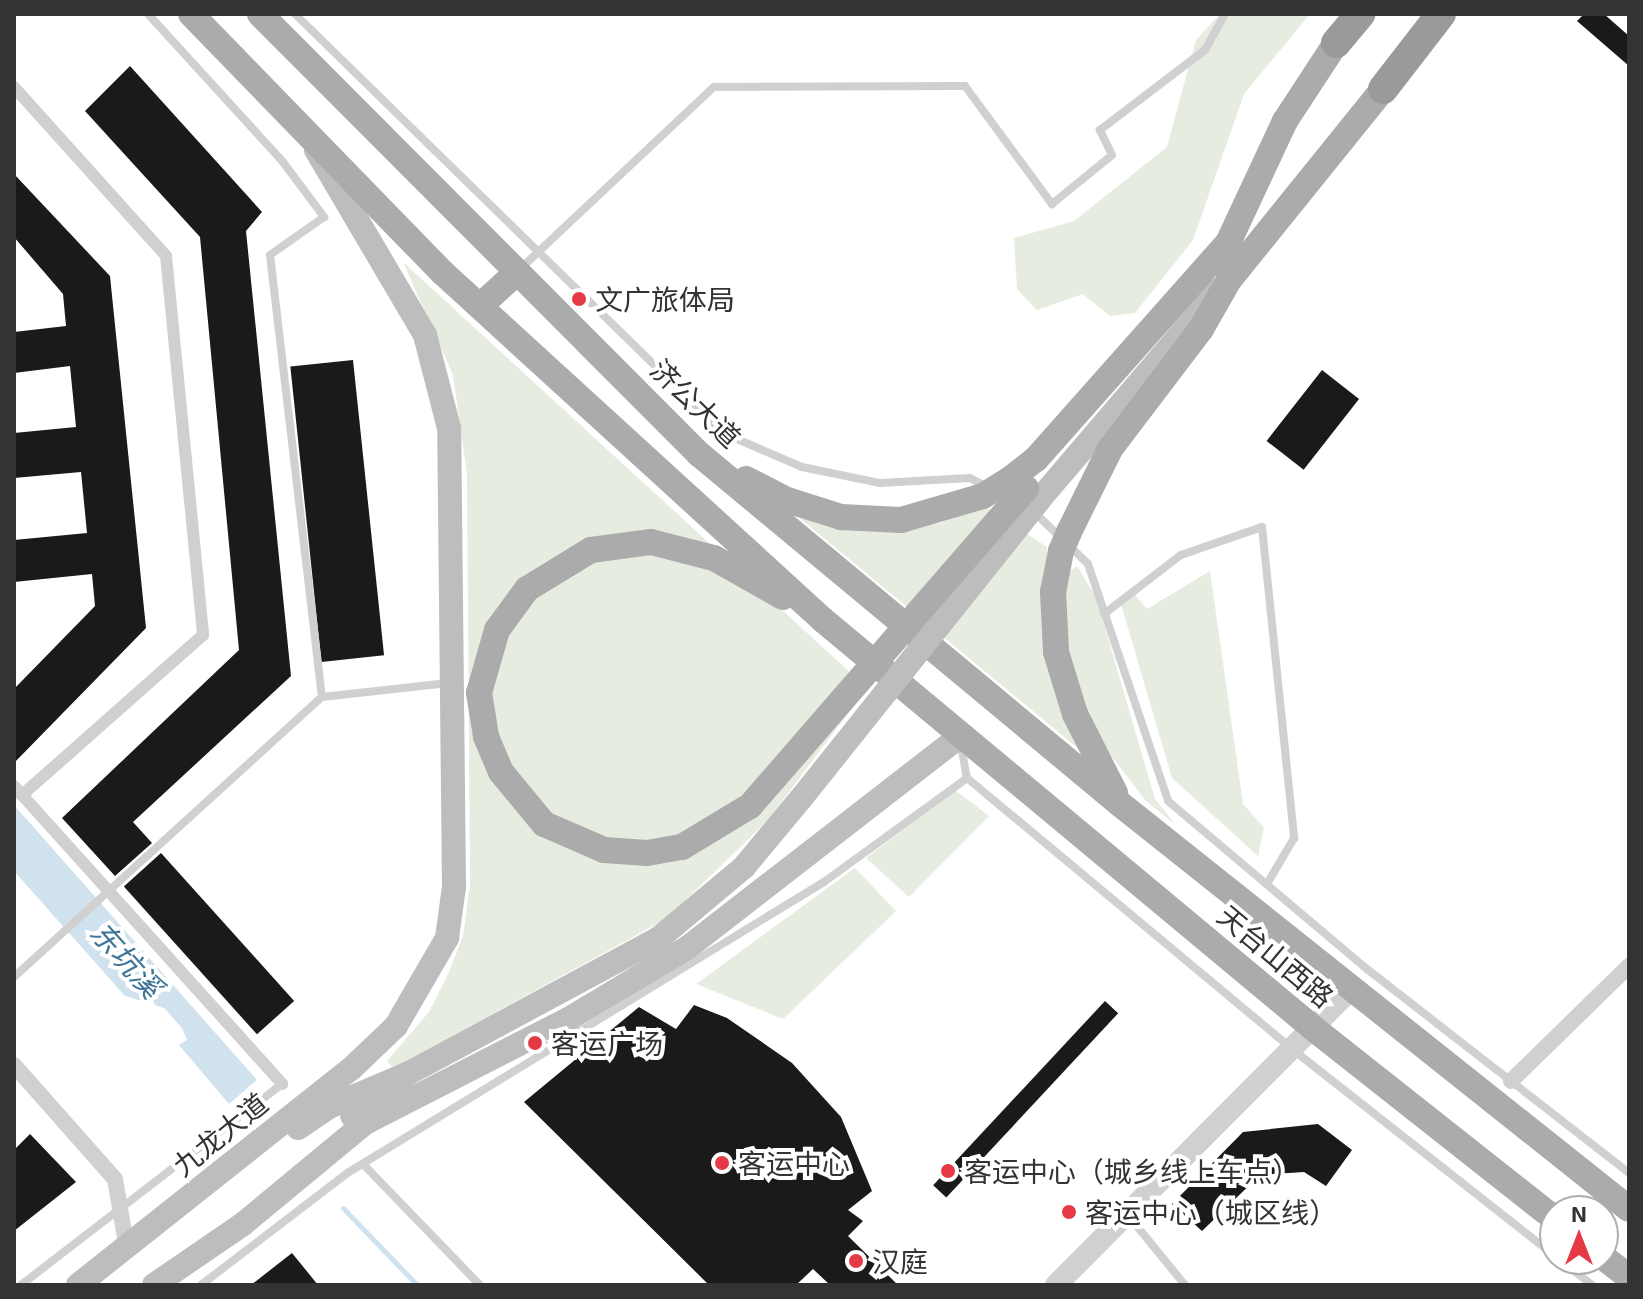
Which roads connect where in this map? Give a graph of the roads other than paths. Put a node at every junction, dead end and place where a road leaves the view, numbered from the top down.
1 (148, 14) edge
2 (191, 14) edge
3 (260, 14) edge
4 (295, 14) edge
5 (1225, 14) edge
6 (1360, 14) edge
7 (1441, 14) edge
8 (1336, 43) joint
9 (14, 87) edge
10 (1383, 89) joint
11 (309, 138) junction
12 (537, 252) junction
13 (1219, 273) junction
14 (515, 274) junction
15 (480, 306) junction
16 (699, 454) junction
17 (1025, 489) junction
18 (1104, 614) junction
19 (823, 620) junction
20 (454, 682) junction
21 (322, 697) junction
22 (960, 736) junction
23 (967, 778) junction
24 (18, 791) edge
25 (1120, 804) junction
26 (1267, 884) junction
27 (109, 892) junction
28 (1629, 966) edge
29 (14, 977) edge
30 (1351, 989) junction
31 (1313, 1028) junction
32 (1292, 1049) junction
33 (14, 1065) edge
34 (407, 1074) junction
35 (1511, 1081) junction
36 (282, 1084) joint
37 (363, 1164) junction
38 (1629, 1173) edge
39 (1539, 1206) edge
40 (122, 1208) junction
41 (1629, 1209) edge
42 (1127, 1214) junction
43 (1539, 1243) edge
44 (127, 1249) junction
45 (21, 1285) edge
46 (78, 1285) edge
47 (147, 1285) edge
48 (154, 1285) edge
49 (201, 1285) edge
50 (480, 1285) edge
51 (1056, 1285) edge
52 (1185, 1285) edge

1 - 21 lane
2 - 11 main road
3 - 14 main road, 济公大道
4 - 12 lane
5 - 12 lane
6 - 8 highway
7 - 10 highway
8 - 13 main road
9 - 24 street
10 - 13 main road
11 - 15 main road
11 - 20 main road
12 - 14 lane
12 - 18 lane
13 - 17 main road
13 - 17 main road
13 - 17 main road
13 - 25 main road
14 - 15 main road
14 - 16 main road, 济公大道
15 - 19 main road
16 - 17 main road, bridge
16 - 25 main road, 济公大道
17 - 19 main road, bridge
17 - 34 main road, bridge
18 - 26 lane
18 - 26 lane
19 - 22 main road
20 - 21 lane
20 - 44 main road, 九龙大道
21 - 27 lane
22 - 23 lane
22 - 31 main road, 天台山西路
22 - 48 main road
23 - 32 lane
23 - 37 lane
24 - 27 street
25 - 30 main road, 天台山西路
26 - 35 lane
27 - 29 lane
27 - 36 street
28 - 35 street
30 - 31 street
30 - 41 main road, 天台山西路
31 - 32 street
31 - 39 main road, 天台山西路
32 - 42 street
32 - 43 lane
33 - 40 street
34 - 44 main road
34 - 47 main road
35 - 38 lane
36 - 40 lane
37 - 49 lane
37 - 50 lane
40 - 44 street
40 - 45 lane
42 - 51 street
42 - 52 lane
44 - 46 main road, 九龙大道

